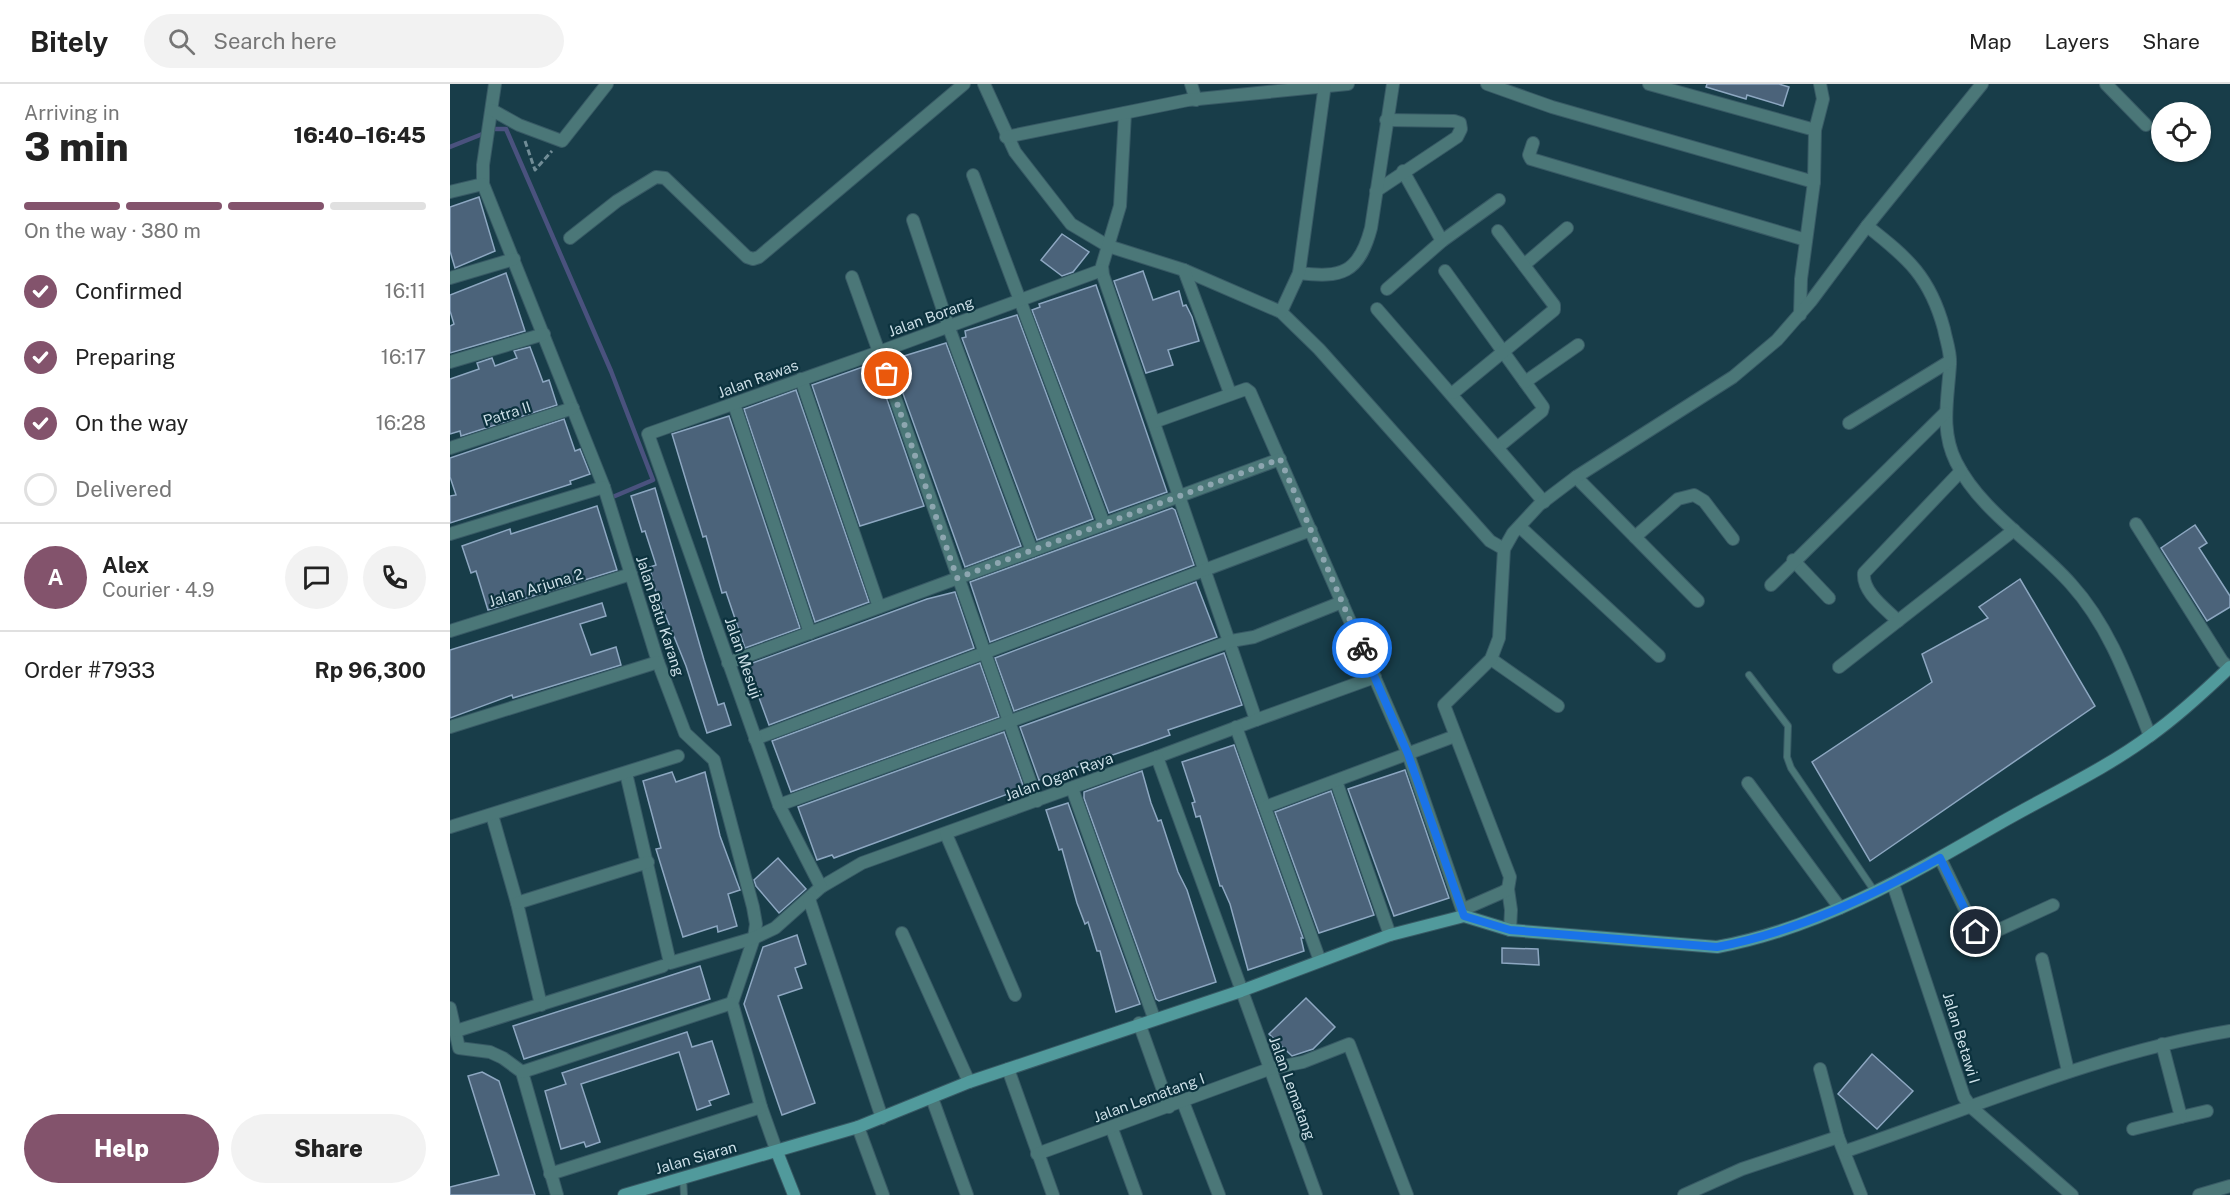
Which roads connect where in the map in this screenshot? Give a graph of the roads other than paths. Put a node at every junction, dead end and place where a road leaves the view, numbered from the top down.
1 (495, 84) edge
2 (607, 84) edge
3 (964, 84) edge
4 (984, 84) edge
5 (1191, 84) edge
6 (1348, 84) edge
7 (1393, 84) edge
8 (1487, 84) edge
9 (1649, 84) edge
10 (1820, 84) edge
11 (1982, 84) edge
12 (2106, 84) edge
13 (1325, 85) edge
14 (1196, 100) junction
15 (491, 113) junction
16 (1125, 113) junction
17 (1386, 120) junction
18 (2146, 125) dead end
19 (1815, 130) junction
20 (1006, 137) junction
21 (1533, 143) dead end
22 (1403, 171) junction
23 (973, 175) dead end
24 (1814, 182) junction
25 (483, 184) junction
26 (1376, 191) junction
27 (450, 192) edge
28 (1499, 200) dead end
29 (913, 220) dead end
30 (1867, 226) junction
31 (1567, 228) dead end
32 (1498, 231) dead end
33 (570, 238) dead end
34 (1806, 240) junction
35 (1442, 241) junction
36 (1108, 246) junction
37 (514, 259) junction
38 (1524, 265) junction
39 (1101, 270) junction
40 (1184, 270) junction
41 (1445, 271) dead end
42 (1299, 273) junction
43 (852, 277) dead end
44 (450, 278) edge
45 (1387, 290) dead end
46 (1022, 300) junction
47 (1377, 309) dead end
48 (1281, 312) junction
49 (1800, 315) junction
50 (949, 328) junction
51 (544, 334) junction
52 (1578, 345) dead end
53 (879, 352) junction
54 (1503, 353) junction
55 (1950, 361) junction
56 (450, 362) edge
57 (801, 379) junction
58 (1525, 382) junction
59 (1230, 393) junction
60 (1453, 393) junction
61 (734, 404) junction
62 (573, 408) junction
63 (1945, 413) junction
64 (1155, 422) junction
65 (1849, 423) dead end
66 (648, 434) joint
67 (1498, 447) junction
68 (450, 448) edge
69 (1280, 459) junction
70 (1961, 471) junction
71 (1576, 477) junction
72 (604, 487) junction
73 (1181, 495) junction
74 (1544, 501) junction
75 (1104, 524) junction
76 (2136, 524) dead end
77 (1520, 527) junction
78 (1311, 530) junction
79 (2014, 530) junction
80 (450, 534) edge
81 (1635, 537) junction
82 (1733, 539) dead end
83 (1504, 549) junction
84 (1032, 551) junction
85 (1793, 560) junction
86 (1206, 571) junction
87 (631, 574) junction
88 (957, 578) junction
89 (1770, 585) dead end
90 (1829, 598) dead end
91 (1342, 602) junction
92 (1698, 602) dead end
93 (879, 607) junction
94 (1898, 621) junction
95 (450, 631) edge
96 (810, 633) junction
97 (1231, 641) junction
98 (984, 653) junction
99 (1659, 656) dead end
100 (1491, 659) junction
101 (658, 662) junction
102 (728, 663) junction
103 (1839, 667) dead end
104 (2229, 668) edge
105 (1749, 675) dead end
106 (1375, 677) junction
107 (1558, 706) dead end
108 (1256, 720) junction
109 (1008, 723) junction
110 (450, 727) edge
111 (1236, 727) junction
112 (1455, 736) junction
113 (2150, 736) junction
114 (755, 739) junction
115 (1408, 754) junction
116 (678, 756) dead end
117 (1157, 757) junction
118 (626, 773) junction
119 (1336, 781) junction
120 (1748, 783) dead end
121 (1072, 788) junction
122 (1037, 801) junction
123 (779, 805) junction
124 (1265, 807) junction
125 (492, 815) junction
126 (450, 827) edge
127 (946, 834) junction
128 (1940, 858) junction
129 (648, 862) junction
130 (1893, 884) junction
131 (820, 887) junction
132 (1508, 889) junction
133 (1875, 892) junction
134 (809, 899) junction
135 (518, 903) junction
136 (2053, 905) dead end
137 (1840, 908) junction
138 (1464, 912) junction
139 (1510, 930) junction
140 (902, 933) dead end
141 (1390, 935) junction
142 (754, 938) junction
143 (2042, 959) dead end
144 (1320, 961) junction
145 (663, 966) dead end
146 (1241, 990) junction
147 (1015, 995) dead end
148 (732, 1003) junction
149 (541, 1005) junction
150 (450, 1008) edge
151 (1154, 1018) junction
152 (1139, 1023) junction
153 (456, 1031) junction
154 (2230, 1031) edge
155 (2162, 1044) junction
156 (454, 1051) edge
157 (1008, 1069) junction
158 (1269, 1069) junction
159 (1820, 1069) dead end
160 (2068, 1071) junction
161 (522, 1072) junction
162 (969, 1082) junction
163 (932, 1098) junction
164 (1183, 1102) junction
165 (760, 1107) junction
166 (1169, 1107) junction
167 (1971, 1107) junction
168 (2207, 1111) dead end
169 (2181, 1117) junction
170 (882, 1118) junction
171 (858, 1127) junction
172 (1112, 1129) junction
173 (2133, 1129) dead end
174 (1838, 1137) junction
175 (777, 1152) junction
176 (1846, 1152) junction
177 (1037, 1154) junction
178 (550, 1174) junction
179 (683, 1176) junction
180 (2230, 1186) edge
181 (558, 1195) edge
182 (624, 1195) edge
183 (684, 1195) edge
184 (794, 1195) edge
185 (883, 1195) edge
186 (967, 1195) edge
187 (1053, 1195) edge
188 (1136, 1195) edge
189 (1219, 1195) edge
190 (1316, 1195) edge
191 (1407, 1195) edge
192 (1684, 1195) edge
193 (1862, 1195) edge
194 (2072, 1195) edge
195 (2199, 1195) edge

1 - 15 street, Jalan Batu Karang
2 - 15 street
3 - 33 street
4 - 20 street
5 - 14 street
6 - 13 street
7 - 17 street
8 - 24 street
9 - 19 street
10 - 19 street
11 - 30 street
12 - 18 street
13 - 14 street
13 - 42 street
14 - 16 street
15 - 25 street, Jalan Batu Karang
16 - 20 street
16 - 36 street
17 - 22 street
17 - 26 street
19 - 24 street
20 - 36 street
21 - 34 street
22 - 26 street
22 - 35 street
23 - 46 street
24 - 34 street
25 - 27 street
25 - 37 street, Jalan Batu Karang
26 - 42 street
28 - 35 street
29 - 50 street
30 - 49 street
30 - 55 street
31 - 38 street
32 - 38 street
34 - 49 street
35 - 45 street
36 - 39 street
36 - 40 street
37 - 44 street
37 - 51 street, Jalan Batu Karang
38 - 54 street
39 - 46 street, Jalan Borang
39 - 64 street
40 - 48 street
40 - 59 street
41 - 54 street
42 - 48 street
43 - 53 street
46 - 50 street, Jalan Borang
46 - 75 street
47 - 60 street
48 - 83 street
49 - 71 street
50 - 53 street, Jalan Borang
50 - 84 street
51 - 56 street
51 - 62 street, Jalan Batu Karang
52 - 58 street
53 - 57 street, Jalan Rawas
53 - 88 street, Jalan Borang
54 - 58 street
54 - 60 street
55 - 63 street
55 - 65 street
57 - 61 street, Jalan Rawas
57 - 93 street
58 - 67 street
59 - 64 street
59 - 69 street
60 - 67 street
61 - 66 street, Jalan Rawas
61 - 96 street
62 - 68 street, Patra II
62 - 72 street, Jalan Batu Karang
63 - 70 street
63 - 85 street
64 - 73 street
66 - 102 street, Jalan Mesuji
67 - 74 street
69 - 73 street
69 - 78 street
70 - 79 street
70 - 94 street
71 - 74 street
71 - 81 street
72 - 80 street
72 - 87 street, Jalan Batu Karang
73 - 75 street
73 - 86 street
74 - 77 street
75 - 84 street
76 - 104 street
77 - 83 street
77 - 99 street
78 - 86 street
78 - 91 street
79 - 94 street
79 - 113 street
81 - 82 street
81 - 92 street
83 - 100 street
84 - 88 street
85 - 89 street
85 - 90 street
86 - 97 street
86 - 98 street
87 - 95 street, Jalan Arjuna 2
87 - 101 street, Jalan Batu Karang
88 - 93 street
88 - 98 street, Jalan Borang
91 - 97 street
91 - 106 street
93 - 96 street
94 - 103 street
96 - 102 street
97 - 108 street
97 - 109 street
98 - 109 street, Jalan Borang
98 - 114 street
100 - 107 street
100 - 112 street
101 - 110 street
101 - 142 street, Jalan Batu Karang
102 - 114 street, Jalan Mesuji
104 - 113 street
105 - 133 lane
106 - 108 street, Jalan Ogan Raya
106 - 115 street
108 - 111 street, Jalan Ogan Raya
109 - 122 street, Jalan Borang
109 - 123 street
111 - 117 street, Jalan Ogan Raya
111 - 124 street
112 - 115 street
112 - 132 street
113 - 128 street
114 - 123 street, Jalan Mesuji
115 - 119 street
115 - 138 street
116 - 118 street
117 - 121 street, Jalan Ogan Raya
117 - 146 street
118 - 125 street
118 - 129 street
119 - 124 street
119 - 141 street
120 - 137 street
121 - 122 street, Jalan Ogan Raya
121 - 151 street
122 - 127 street, Jalan Ogan Raya
123 - 131 street, Jalan Mesuji
124 - 144 street
125 - 126 street
125 - 135 street
127 - 131 street, Jalan Ogan Raya
127 - 147 street
128 - 130 street
128 - 136 street
129 - 135 street
129 - 142 street, Jalan Ogan Raya
130 - 133 street
130 - 167 street, Jalan Betawi I
131 - 134 street, Jalan Ogan Raya
132 - 138 street
132 - 139 street
133 - 137 street
134 - 142 street, Jalan Ogan Raya
134 - 170 street
135 - 149 street
137 - 139 street
138 - 139 street
138 - 141 street, Jalan Siaran
140 - 162 street
141 - 144 street, Jalan Siaran
142 - 148 street, Jalan Batu Karang
143 - 160 street
144 - 146 street, Jalan Siaran
145 - 149 street
146 - 151 street, Jalan Siaran
146 - 158 street, Jalan Lematang
148 - 161 street
148 - 165 street
149 - 153 street
150 - 153 street
151 - 152 street, Jalan Siaran
152 - 157 street, Jalan Siaran
152 - 166 street
153 - 156 street
154 - 155 street
155 - 160 street
155 - 169 street
156 - 161 street
157 - 162 street, Jalan Siaran
157 - 177 street
158 - 164 street, Jalan Lematang I
158 - 190 street, Jalan Lematang
158 - 191 street, Jalan Lematang I
159 - 174 street
160 - 167 street
161 - 178 street
162 - 163 street, Jalan Siaran
163 - 170 street, Jalan Siaran
163 - 186 street
164 - 166 street, Jalan Lematang I
164 - 189 street
165 - 175 street
165 - 178 street
166 - 172 street, Jalan Lematang I
167 - 176 street
167 - 194 street, Jalan Betawi I
168 - 169 street
169 - 173 street
170 - 171 street, Jalan Siaran
171 - 175 street, Jalan Siaran
171 - 185 street
172 - 177 street, Jalan Lematang I
172 - 188 street
174 - 176 street
174 - 192 street
175 - 179 street, Jalan Siaran
175 - 184 street
176 - 193 street
177 - 187 street
178 - 181 street
179 - 182 street, Jalan Siaran
179 - 183 lane
180 - 195 street

